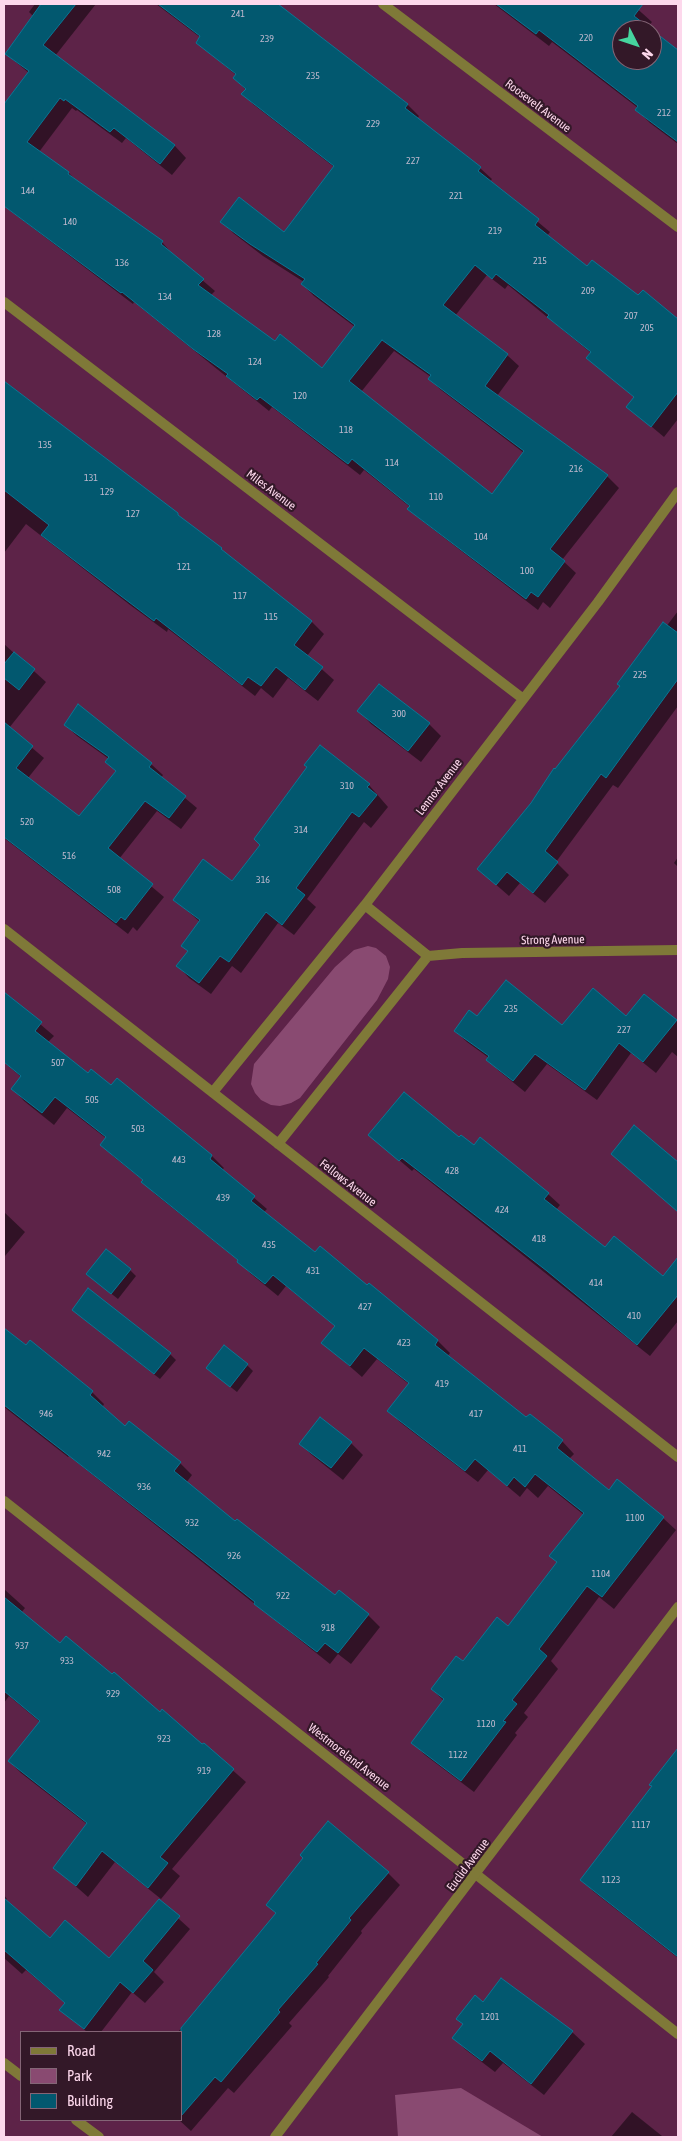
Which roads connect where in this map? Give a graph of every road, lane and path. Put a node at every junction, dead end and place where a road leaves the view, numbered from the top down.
1 (383, 4) edge
2 (678, 227) edge
3 (4, 302) edge
4 (678, 492) edge
5 (522, 698) junction
6 (365, 905) junction
7 (4, 929) edge
8 (678, 950) edge
9 (428, 956) junction
10 (213, 1092) junction
11 (278, 1144) junction
12 (678, 1457) edge
13 (4, 1501) edge
14 (678, 1607) edge
15 (477, 1874) junction
16 (678, 2034) edge
17 (4, 2063) edge
18 (20, 2075) edge
19 (77, 2121) edge
20 (98, 2137) edge
21 (275, 2137) edge

1 - 2 street, Roosevelt Avenue
3 - 5 street, Miles Avenue
4 - 5 street, Lennox Avenue
5 - 6 street, Lennox Avenue
6 - 9 street
6 - 10 street, Lennox Avenue
7 - 10 street, Fellows Avenue
8 - 9 street, Strong Avenue
9 - 11 street
10 - 11 street, Fellows Avenue
11 - 12 street, Fellows Avenue
13 - 15 street, Westmoreland Avenue
14 - 15 street, Euclid Avenue
15 - 16 street, Westmoreland Avenue
15 - 21 street, Euclid Avenue
17 - 18 street
19 - 20 street

